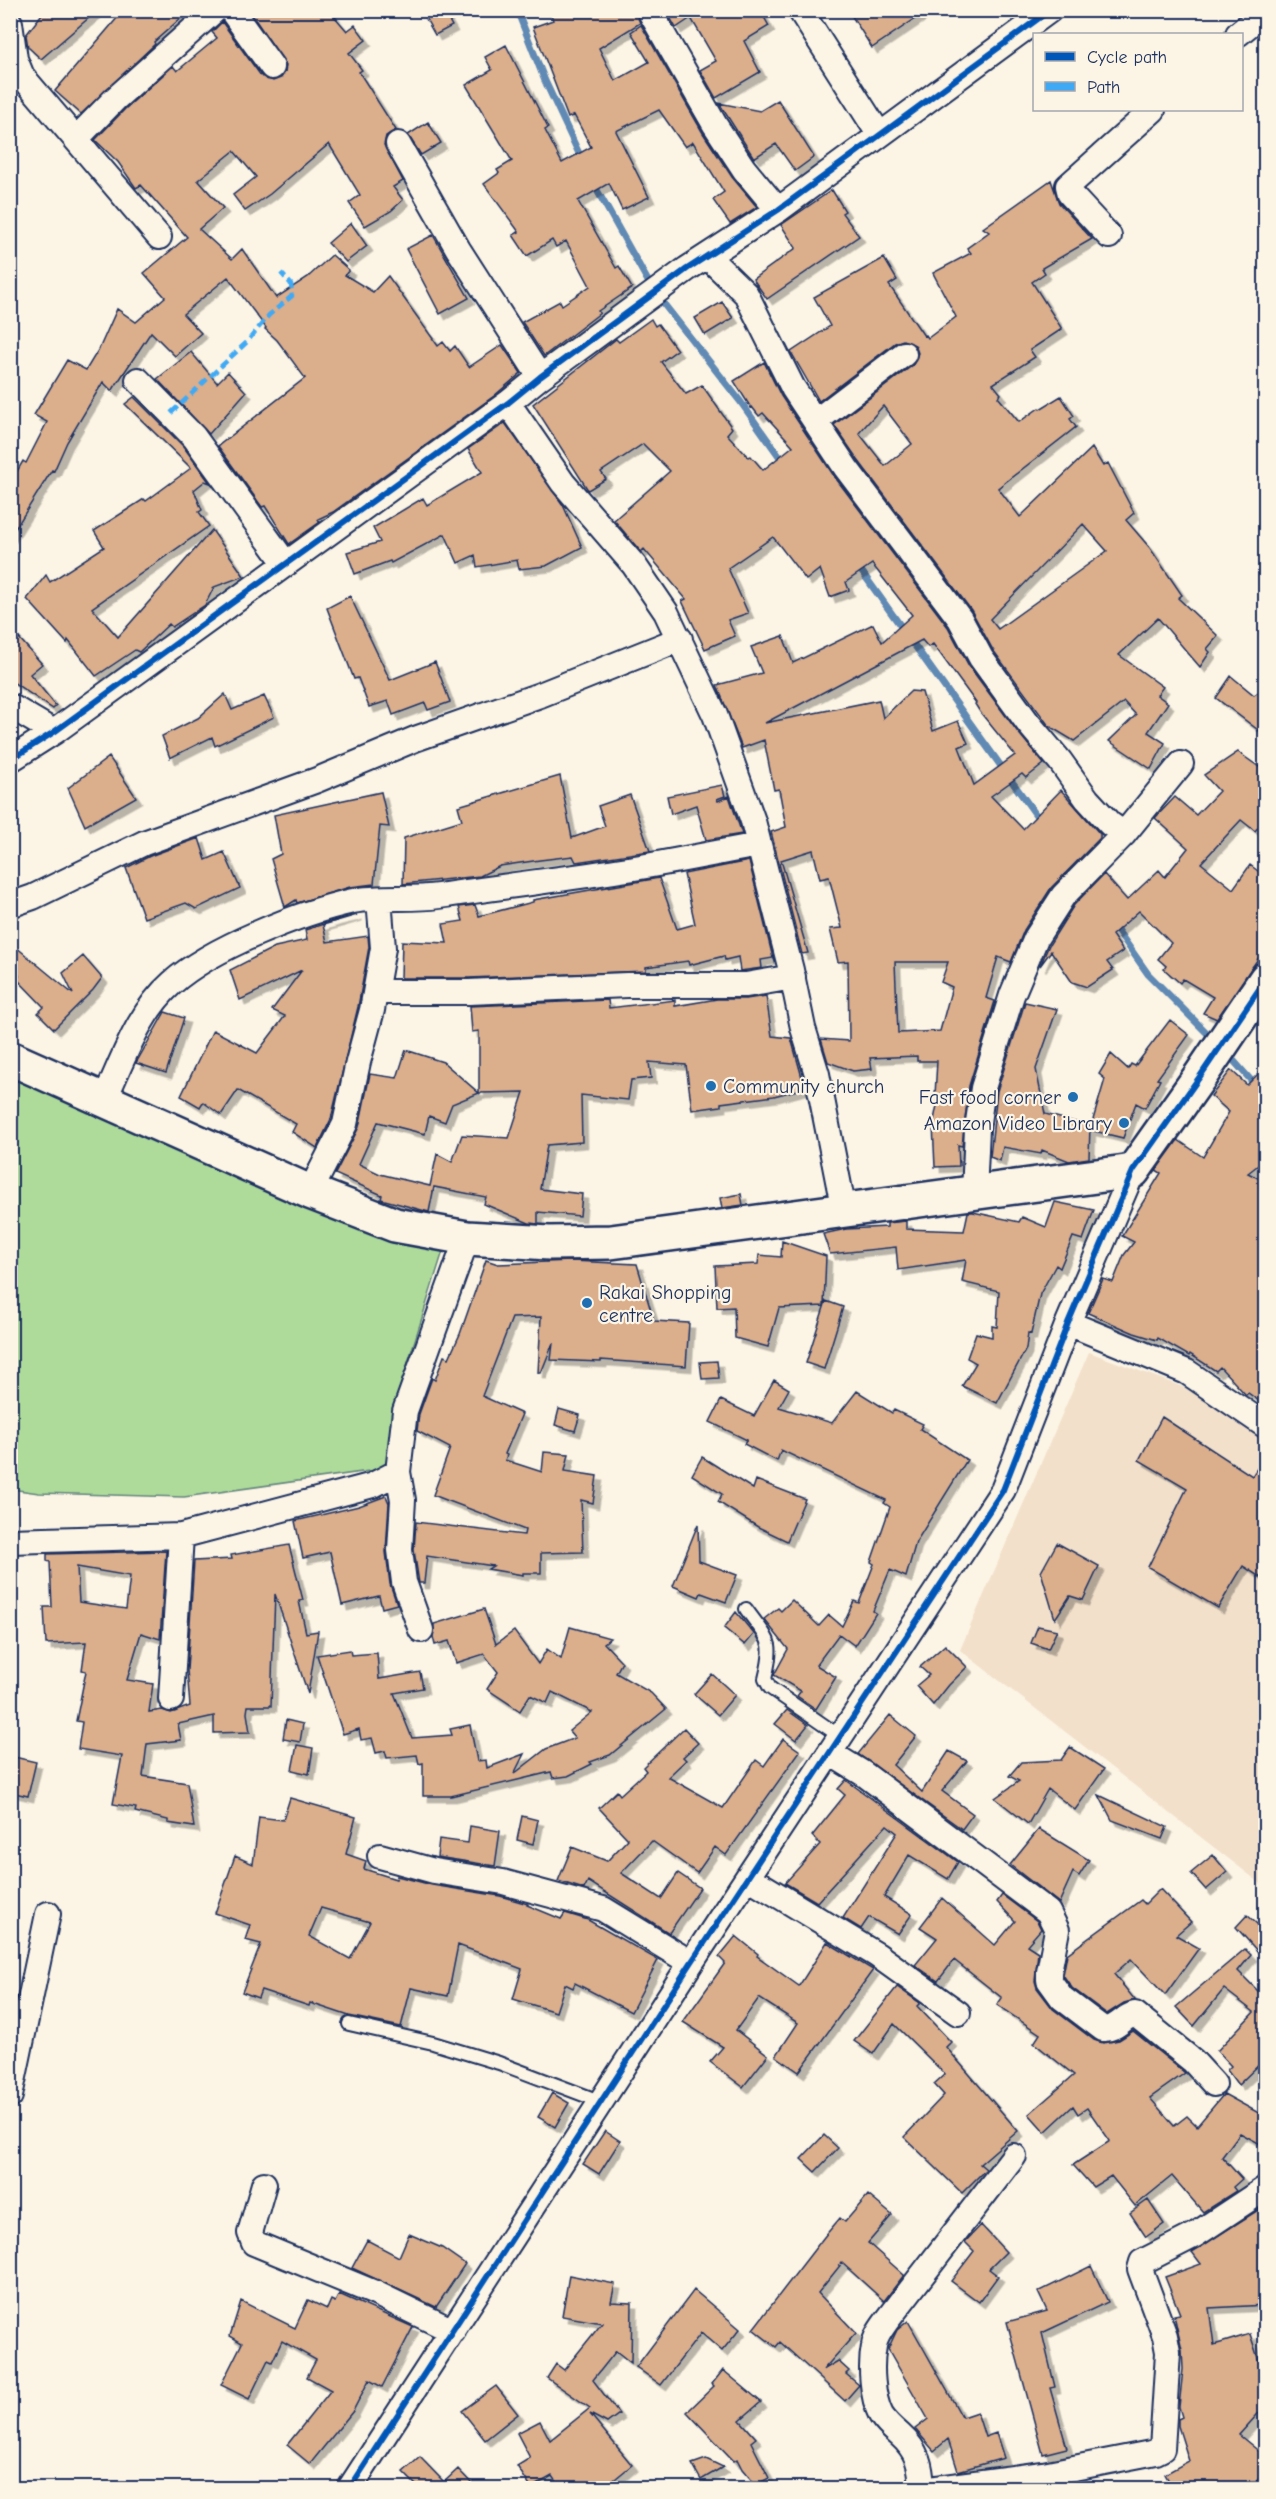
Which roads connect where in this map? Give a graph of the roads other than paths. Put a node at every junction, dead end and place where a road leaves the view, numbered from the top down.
1 (215, 10) edge
2 (231, 10) edge
3 (649, 10) edge
4 (800, 10) edge
5 (1050, 10) edge
6 (1266, 11) edge
7 (10, 23) edge
8 (1239, 33) edge
9 (272, 67) dead end
10 (1152, 111) edge
11 (879, 134) junction
12 (76, 139) junction
13 (398, 144) dead end
14 (778, 210) junction
15 (1108, 236) dead end
16 (159, 237) dead end
17 (707, 256) junction
18 (904, 354) dead end
19 (540, 376) junction
20 (138, 380) dead end
21 (508, 403) junction
22 (816, 421) junction
23 (286, 564) junction
24 (680, 639) junction
25 (10, 706) edge
26 (54, 732) junction
27 (10, 760) edge
28 (1181, 764) dead end
29 (1124, 834) junction
30 (758, 845) junction
31 (379, 899) junction
32 (10, 905) edge
33 (793, 977) junction
34 (1266, 979) edge
35 (376, 992) junction
36 (10, 1058) edge
37 (104, 1100) junction
38 (1133, 1171) junction
39 (310, 1192) junction
40 (974, 1193) junction
41 (844, 1211) junction
42 (467, 1238) junction
43 (1068, 1323) junction
44 (1266, 1426) edge
45 (398, 1472) junction
46 (182, 1536) junction
47 (10, 1541) edge
48 (746, 1609) dead end
49 (421, 1630) dead end
50 (171, 1699) dead end
51 (836, 1745) junction
52 (380, 1856) dead end
53 (748, 1877) junction
54 (48, 1914) dead end
55 (691, 1963) junction
56 (958, 2013) dead end
57 (349, 2024) dead end
58 (1214, 2084) dead end
59 (10, 2096) edge
60 (602, 2102) junction
61 (1014, 2156) dead end
62 (264, 2184) dead end
63 (1266, 2188) edge
64 (453, 2331) junction
65 (350, 2488) edge
66 (922, 2488) edge
67 (937, 2488) edge

1 - 12 street
2 - 9 street
3 - 14 street
4 - 11 street
5 - 11 street
6 - 8 street
7 - 12 street
10 - 15 street
11 - 14 street
12 - 16 street
13 - 19 street
14 - 17 street
17 - 19 street
17 - 22 street
18 - 22 street
19 - 21 street
20 - 23 street
21 - 23 street
21 - 24 street
22 - 29 street
23 - 26 street
24 - 30 street
24 - 32 street
25 - 26 street
26 - 27 street
28 - 29 street
29 - 40 street
30 - 31 street
30 - 33 street
31 - 35 street
31 - 37 street
33 - 35 street
33 - 41 street
34 - 38 street
35 - 39 street
36 - 37 street
37 - 39 street
38 - 40 street
38 - 43 street
39 - 42 street
40 - 41 street
41 - 42 street
42 - 45 street
43 - 44 street
43 - 51 street
45 - 46 street
45 - 49 street
46 - 47 street
46 - 50 street
48 - 51 lane
51 - 53 street
51 - 58 street
52 - 55 street
53 - 55 street
53 - 56 street
54 - 59 street
55 - 60 street
57 - 60 lane
60 - 64 street
61 - 66 street
62 - 64 street
63 - 67 street
64 - 65 street

